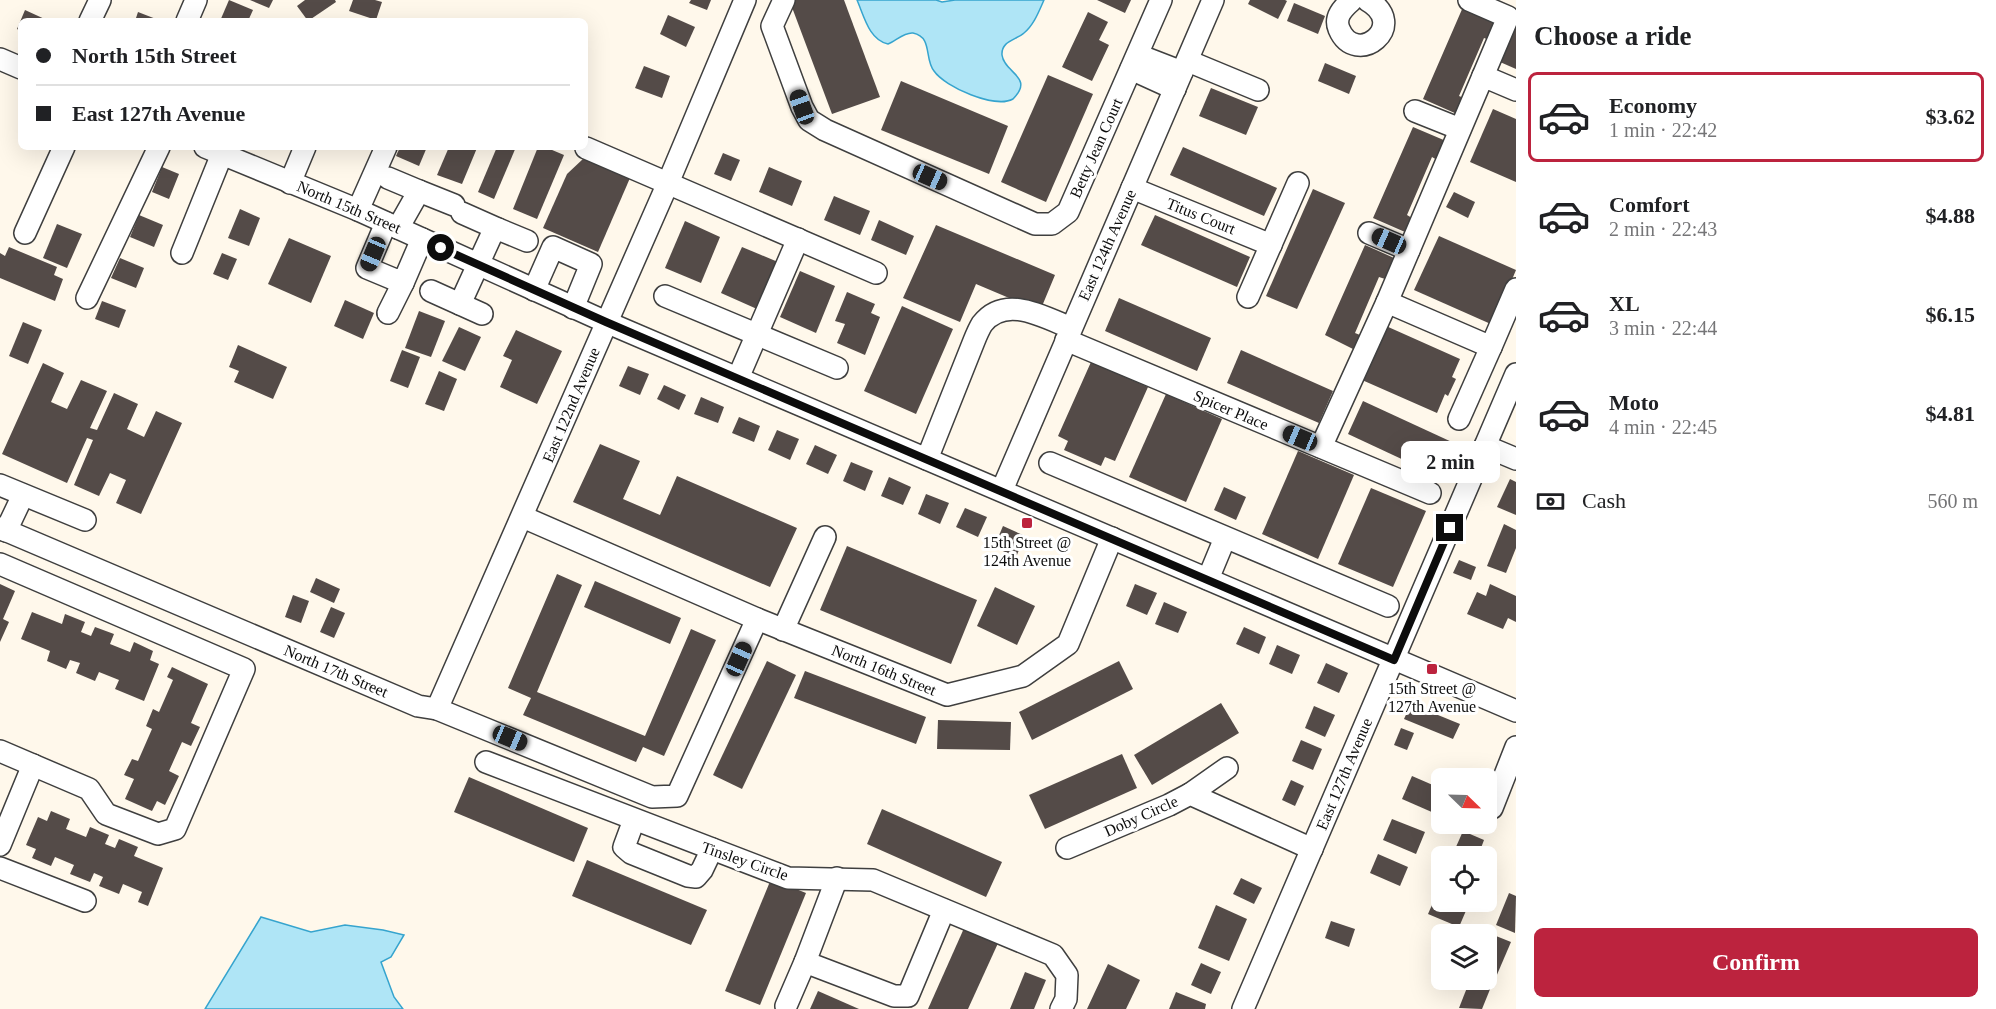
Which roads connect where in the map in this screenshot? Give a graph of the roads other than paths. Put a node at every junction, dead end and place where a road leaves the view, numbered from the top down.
1 (100, 0) edge
2 (196, 0) edge
3 (745, 0) edge
4 (784, 0) edge
5 (1161, 0) edge
6 (1213, 0) edge
7 (1351, 0) edge
8 (1357, 0) edge
9 (1367, 0) edge
10 (1469, 0) edge
11 (91, 18) edge
12 (188, 18) edge
13 (0, 59) edge
14 (1134, 62) junction
15 (18, 67) edge
16 (1182, 74) junction
17 (1483, 76) junction
18 (1258, 90) dead end
19 (1516, 90) edge
20 (1415, 111) dead end
21 (1461, 129) junction
22 (588, 149) edge
23 (63, 150) edge
24 (158, 150) edge
25 (304, 150) edge
26 (385, 150) edge
27 (214, 151) edge
28 (388, 178) dead end
29 (290, 183) junction
30 (668, 183) junction
31 (1298, 183) dead end
32 (1132, 188) junction
33 (419, 191) junction
34 (358, 210) junction
35 (392, 226) junction
36 (498, 230) junction
37 (1369, 232) dead end
38 (25, 233) dead end
39 (422, 239) junction
40 (798, 239) junction
41 (527, 242) dead end
42 (1271, 245) junction
43 (1409, 250) junction
44 (182, 253) dead end
45 (479, 264) junction
46 (876, 273) dead end
47 (403, 284) junction
48 (1516, 289) edge
49 (534, 290) junction
50 (431, 291) dead end
51 (665, 296) dead end
52 (1248, 297) dead end
53 (87, 298) dead end
54 (1387, 302) junction
55 (460, 304) junction
56 (573, 308) junction
57 (388, 313) dead end
58 (482, 314) dead end
59 (606, 322) junction
60 (1068, 334) junction
61 (757, 335) junction
62 (1491, 347) junction
63 (837, 369) dead end
64 (1516, 374) edge
65 (738, 378) junction
66 (1459, 419) dead end
67 (1485, 446) junction
68 (1321, 447) junction
69 (927, 459) junction
70 (1516, 459) edge
71 (1050, 463) dead end
72 (0, 485) edge
73 (1002, 490) junction
74 (1430, 493) dead end
75 (23, 495) junction
76 (523, 517) junction
77 (85, 520) dead end
78 (3, 530) edge
79 (825, 537) dead end
80 (1112, 538) junction
81 (1225, 538) junction
82 (54, 551) junction
83 (0, 564) edge
84 (1208, 579) junction
85 (40, 581) junction
86 (1388, 606) dead end
87 (757, 619) junction
88 (783, 630) junction
89 (258, 638) junction
90 (1394, 660) junction
91 (244, 669) junction
92 (437, 709) junction
93 (1516, 711) edge
94 (1516, 747) edge
95 (0, 751) edge
96 (486, 762) dead end
97 (33, 765) junction
98 (1227, 768) dead end
99 (1190, 794) junction
100 (1497, 795) edge
101 (634, 820) junction
102 (0, 845) edge
103 (1067, 848) dead end
104 (712, 849) junction
105 (1312, 849) junction
106 (0, 868) edge
107 (837, 878) junction
108 (85, 901) dead end
109 (944, 910) junction
110 (805, 962) junction
111 (786, 1006) dead end
112 (1061, 1009) edge
113 (1243, 1009) edge

1 - 11 street
2 - 12 street
3 - 30 street, East 122nd Avenue
4 - 14 street, Betty Jean Court
5 - 14 street, Betty Jean Court
6 - 16 street, East 124th Avenue
7 - 8 street
7 - 9 street
10 - 17 street
13 - 15 street
14 - 16 street
16 - 18 street
16 - 32 street, East 124th Avenue
17 - 19 street
17 - 21 street
20 - 21 street
21 - 43 street
22 - 30 street
23 - 38 street
24 - 53 street
25 - 29 street
26 - 34 street
27 - 29 street, North 15th Street
27 - 44 street
28 - 33 street
29 - 34 street, North 15th Street
30 - 40 street
30 - 59 street, East 122nd Avenue
31 - 42 street
32 - 42 street, Titus Court
32 - 60 street, East 124th Avenue
33 - 35 street
33 - 36 street
34 - 35 street, North 15th Street
35 - 39 street, North 15th Street
35 - 47 street
36 - 41 street
36 - 45 street
37 - 43 street
39 - 45 street, North 15th Street
39 - 47 street
40 - 46 street
40 - 61 street
42 - 52 street
43 - 54 street
45 - 49 street, North 15th Street
45 - 55 street
47 - 57 street
48 - 62 street
49 - 56 street, North 15th Street
49 - 56 street
50 - 55 street
51 - 61 street
54 - 62 street
54 - 68 street
55 - 58 street
56 - 59 street, North 15th Street
59 - 65 street, North 15th Street
59 - 76 street, East 122nd Avenue
60 - 68 street, Spicer Place
60 - 69 street, Spicer Place
60 - 73 street, East 124th Avenue
61 - 63 street
61 - 65 street
62 - 66 street
64 - 67 street, East 127th Avenue
65 - 69 street, North 15th Street
67 - 70 street
67 - 90 street, East 127th Avenue
68 - 74 street, Spicer Place
69 - 73 street, North 15th Street
71 - 81 street
72 - 75 street
73 - 80 street, North 15th Street
75 - 77 street
75 - 78 street
76 - 87 street, North 16th Street
76 - 92 street, East 122nd Avenue
78 - 82 street, North 17th Street
79 - 88 street
80 - 84 street, North 15th Street
80 - 88 street, North 16th Street
81 - 84 street
81 - 86 street
82 - 85 street
82 - 89 street, North 17th Street
83 - 85 street
84 - 90 street, North 15th Street
85 - 91 street
87 - 88 street, North 16th Street
87 - 92 street, North 17th Street
89 - 91 street
89 - 92 street, North 17th Street
90 - 93 street, North 15th Street
90 - 105 street, East 127th Avenue
91 - 97 street
94 - 100 street
95 - 97 street
96 - 101 street, Tinsley Circle
97 - 102 street
98 - 99 street
99 - 103 street, Doby Circle
99 - 105 street, Doby Circle
101 - 104 street, Tinsley Circle
101 - 104 street
104 - 107 street, Tinsley Circle
105 - 113 street, East 127th Avenue
106 - 108 street
107 - 109 street, Tinsley Circle
107 - 110 street
109 - 110 street
109 - 112 street, Tinsley Circle
110 - 111 street

